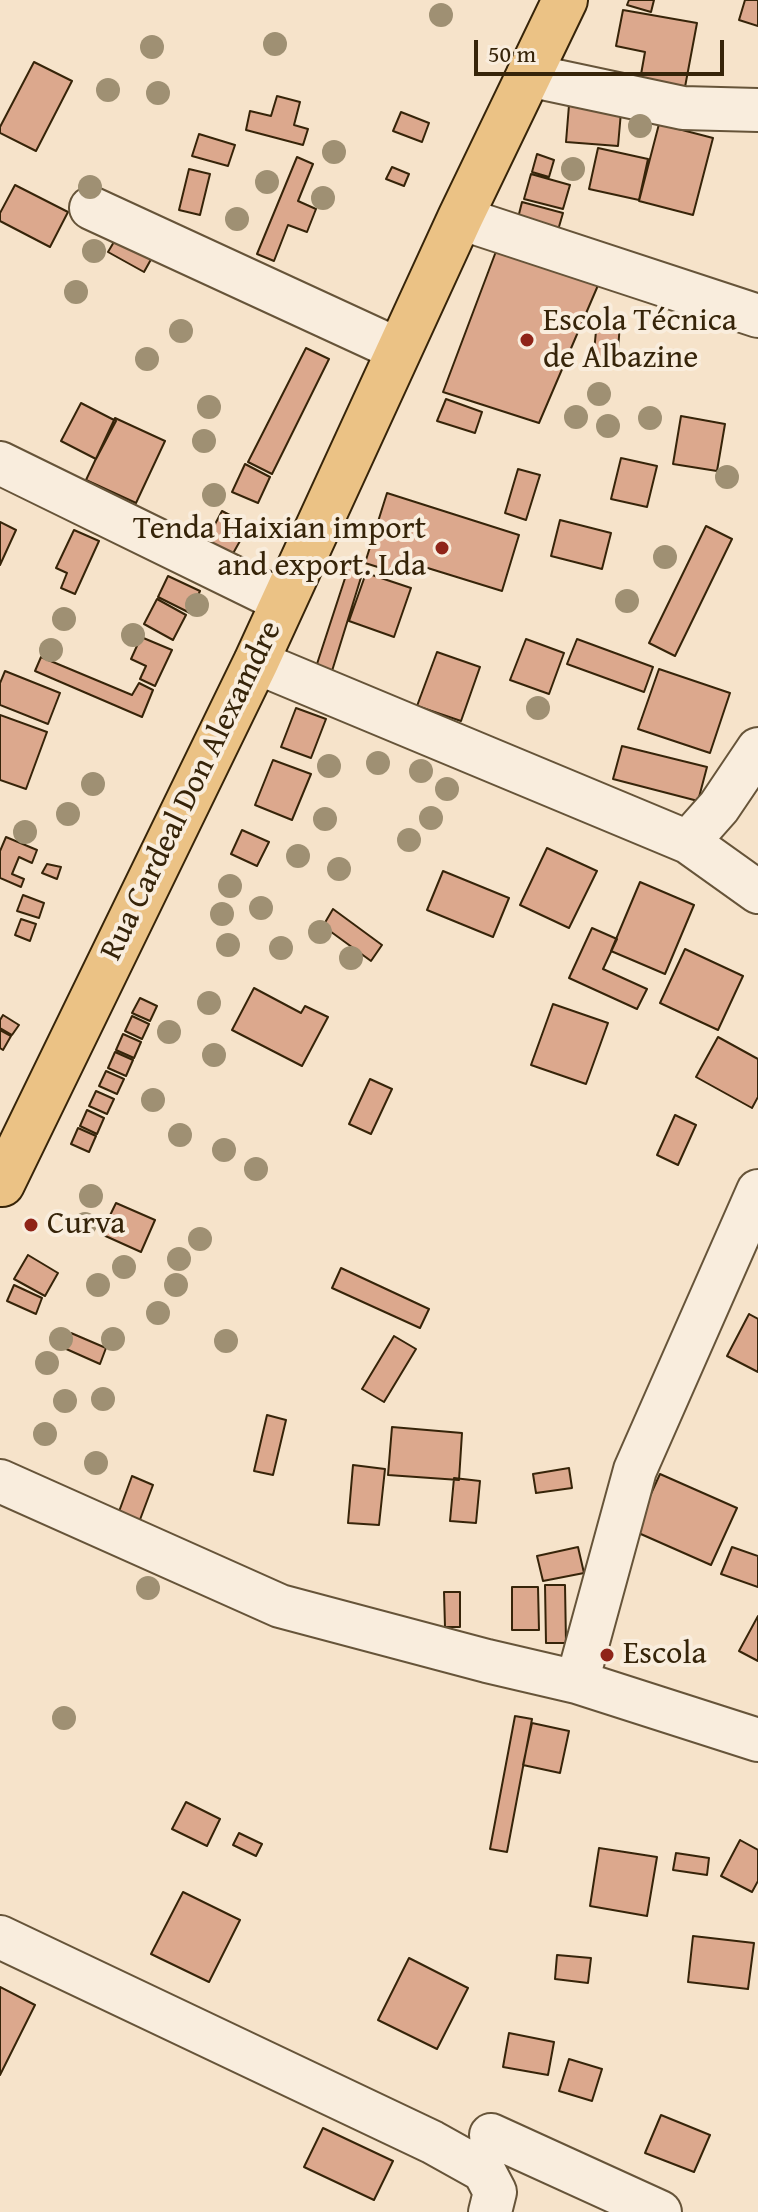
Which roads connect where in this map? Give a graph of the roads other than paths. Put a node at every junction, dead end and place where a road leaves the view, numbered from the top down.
1 (565, 0) edge
2 (528, 75) junction
3 (758, 110) edge
4 (91, 208) dead end
5 (460, 218) junction
6 (758, 316) edge
7 (399, 350) junction
8 (0, 463) edge
9 (282, 601) junction
10 (256, 662) junction
11 (758, 749) edge
12 (688, 842) junction
13 (758, 892) edge
14 (1, 1186) edge
15 (758, 1191) edge
16 (0, 1481) edge
17 (577, 1682) junction
18 (758, 1740) edge
19 (0, 1937) edge
20 (491, 2135) dead end
21 (490, 2212) edge
22 (660, 2212) edge

1 - 2 main road, Rua Cardeal Don Alexamdre
2 - 3 street
2 - 5 main road, Rua Cardeal Don Alexamdre
4 - 7 street
5 - 6 street
5 - 7 main road, Rua Cardeal Don Alexamdre
7 - 9 main road, Rua Cardeal Don Alexamdre
8 - 9 street
9 - 10 main road, Rua Cardeal Don Alexamdre
10 - 12 street
10 - 14 main road, Rua Cardeal Don Alexamdre
11 - 12 street
12 - 13 street
15 - 17 street
16 - 17 street
17 - 18 street
19 - 21 street
20 - 22 street

